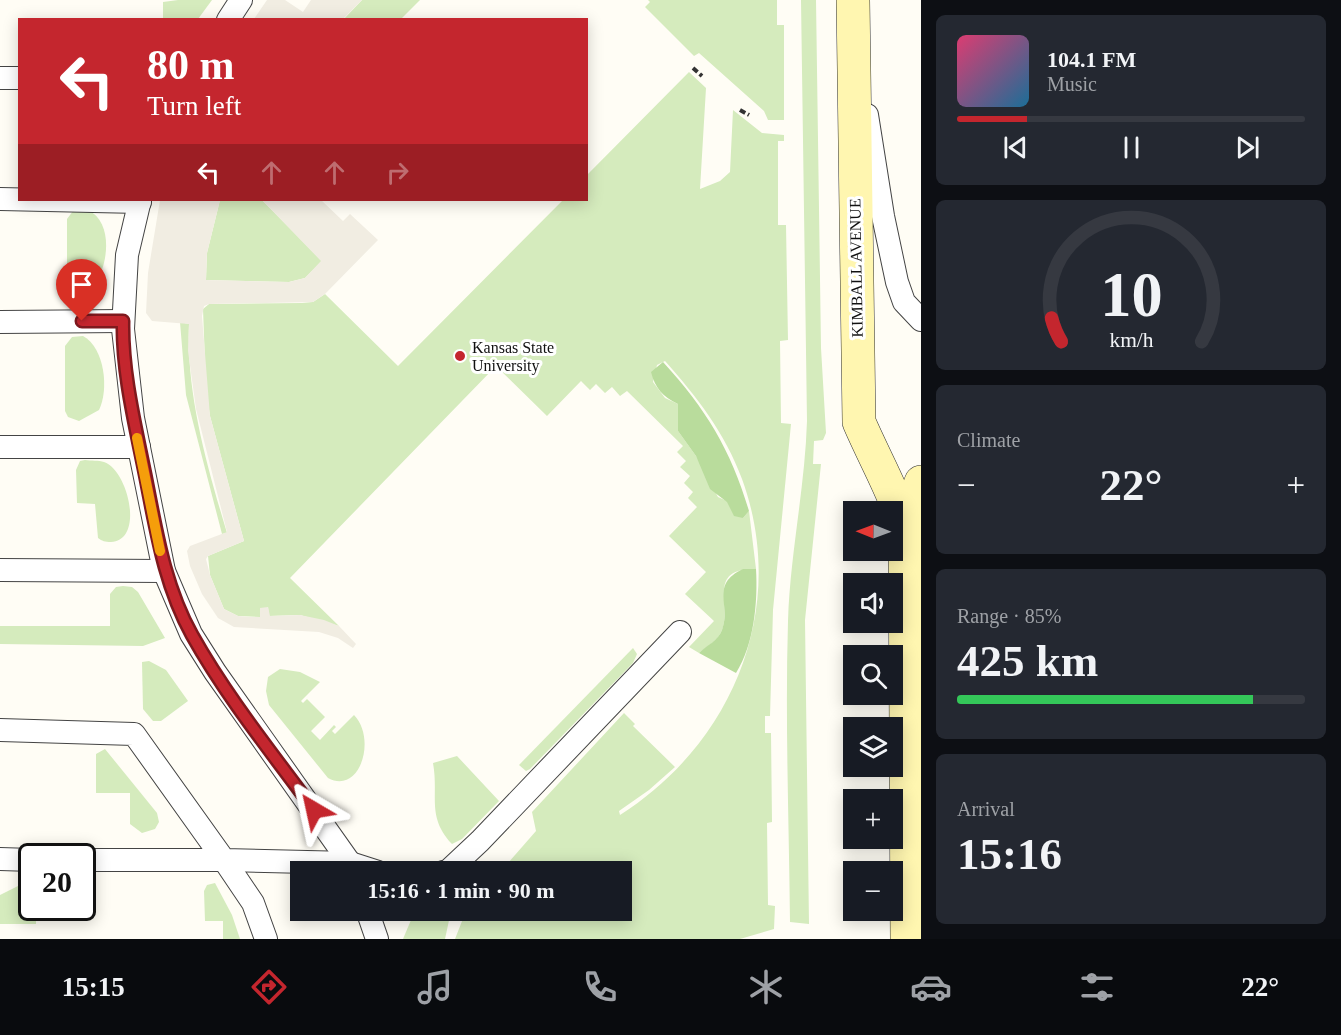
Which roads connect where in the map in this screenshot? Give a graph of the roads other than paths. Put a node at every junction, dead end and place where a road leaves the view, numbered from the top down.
1 (241, 0) edge
2 (853, 15) edge
3 (229, 18) edge
4 (0, 78) edge
5 (18, 78) edge
6 (0, 199) edge
7 (18, 199) edge
8 (140, 201) edge
9 (921, 320) edge
10 (0, 321) edge
11 (123, 321) junction
12 (0, 447) edge
13 (139, 447) junction
14 (921, 482) edge
15 (905, 526) junction
16 (0, 570) edge
17 (164, 571) junction
18 (680, 632) dead end
19 (0, 730) edge
20 (0, 859) edge
21 (18, 860) edge
22 (96, 860) edge
23 (224, 860) junction
24 (347, 861) edge
25 (459, 861) edge
26 (290, 864) edge
27 (371, 921) edge
28 (266, 939) edge
29 (377, 939) edge
30 (907, 939) edge

1 - 3 lane
2 - 9 lane
2 - 15 main road, KIMBALL AVENUE
4 - 5 lane
6 - 7 lane
8 - 11 lane
10 - 11 lane
11 - 13 lane
12 - 13 lane
13 - 17 lane
14 - 15 main road, KIMBALL AVENUE
15 - 30 main road, KIMBALL AVENUE
16 - 17 lane
17 - 24 lane
18 - 25 lane
19 - 23 lane
20 - 21 lane
22 - 23 lane
23 - 26 lane
23 - 28 lane
27 - 29 lane

